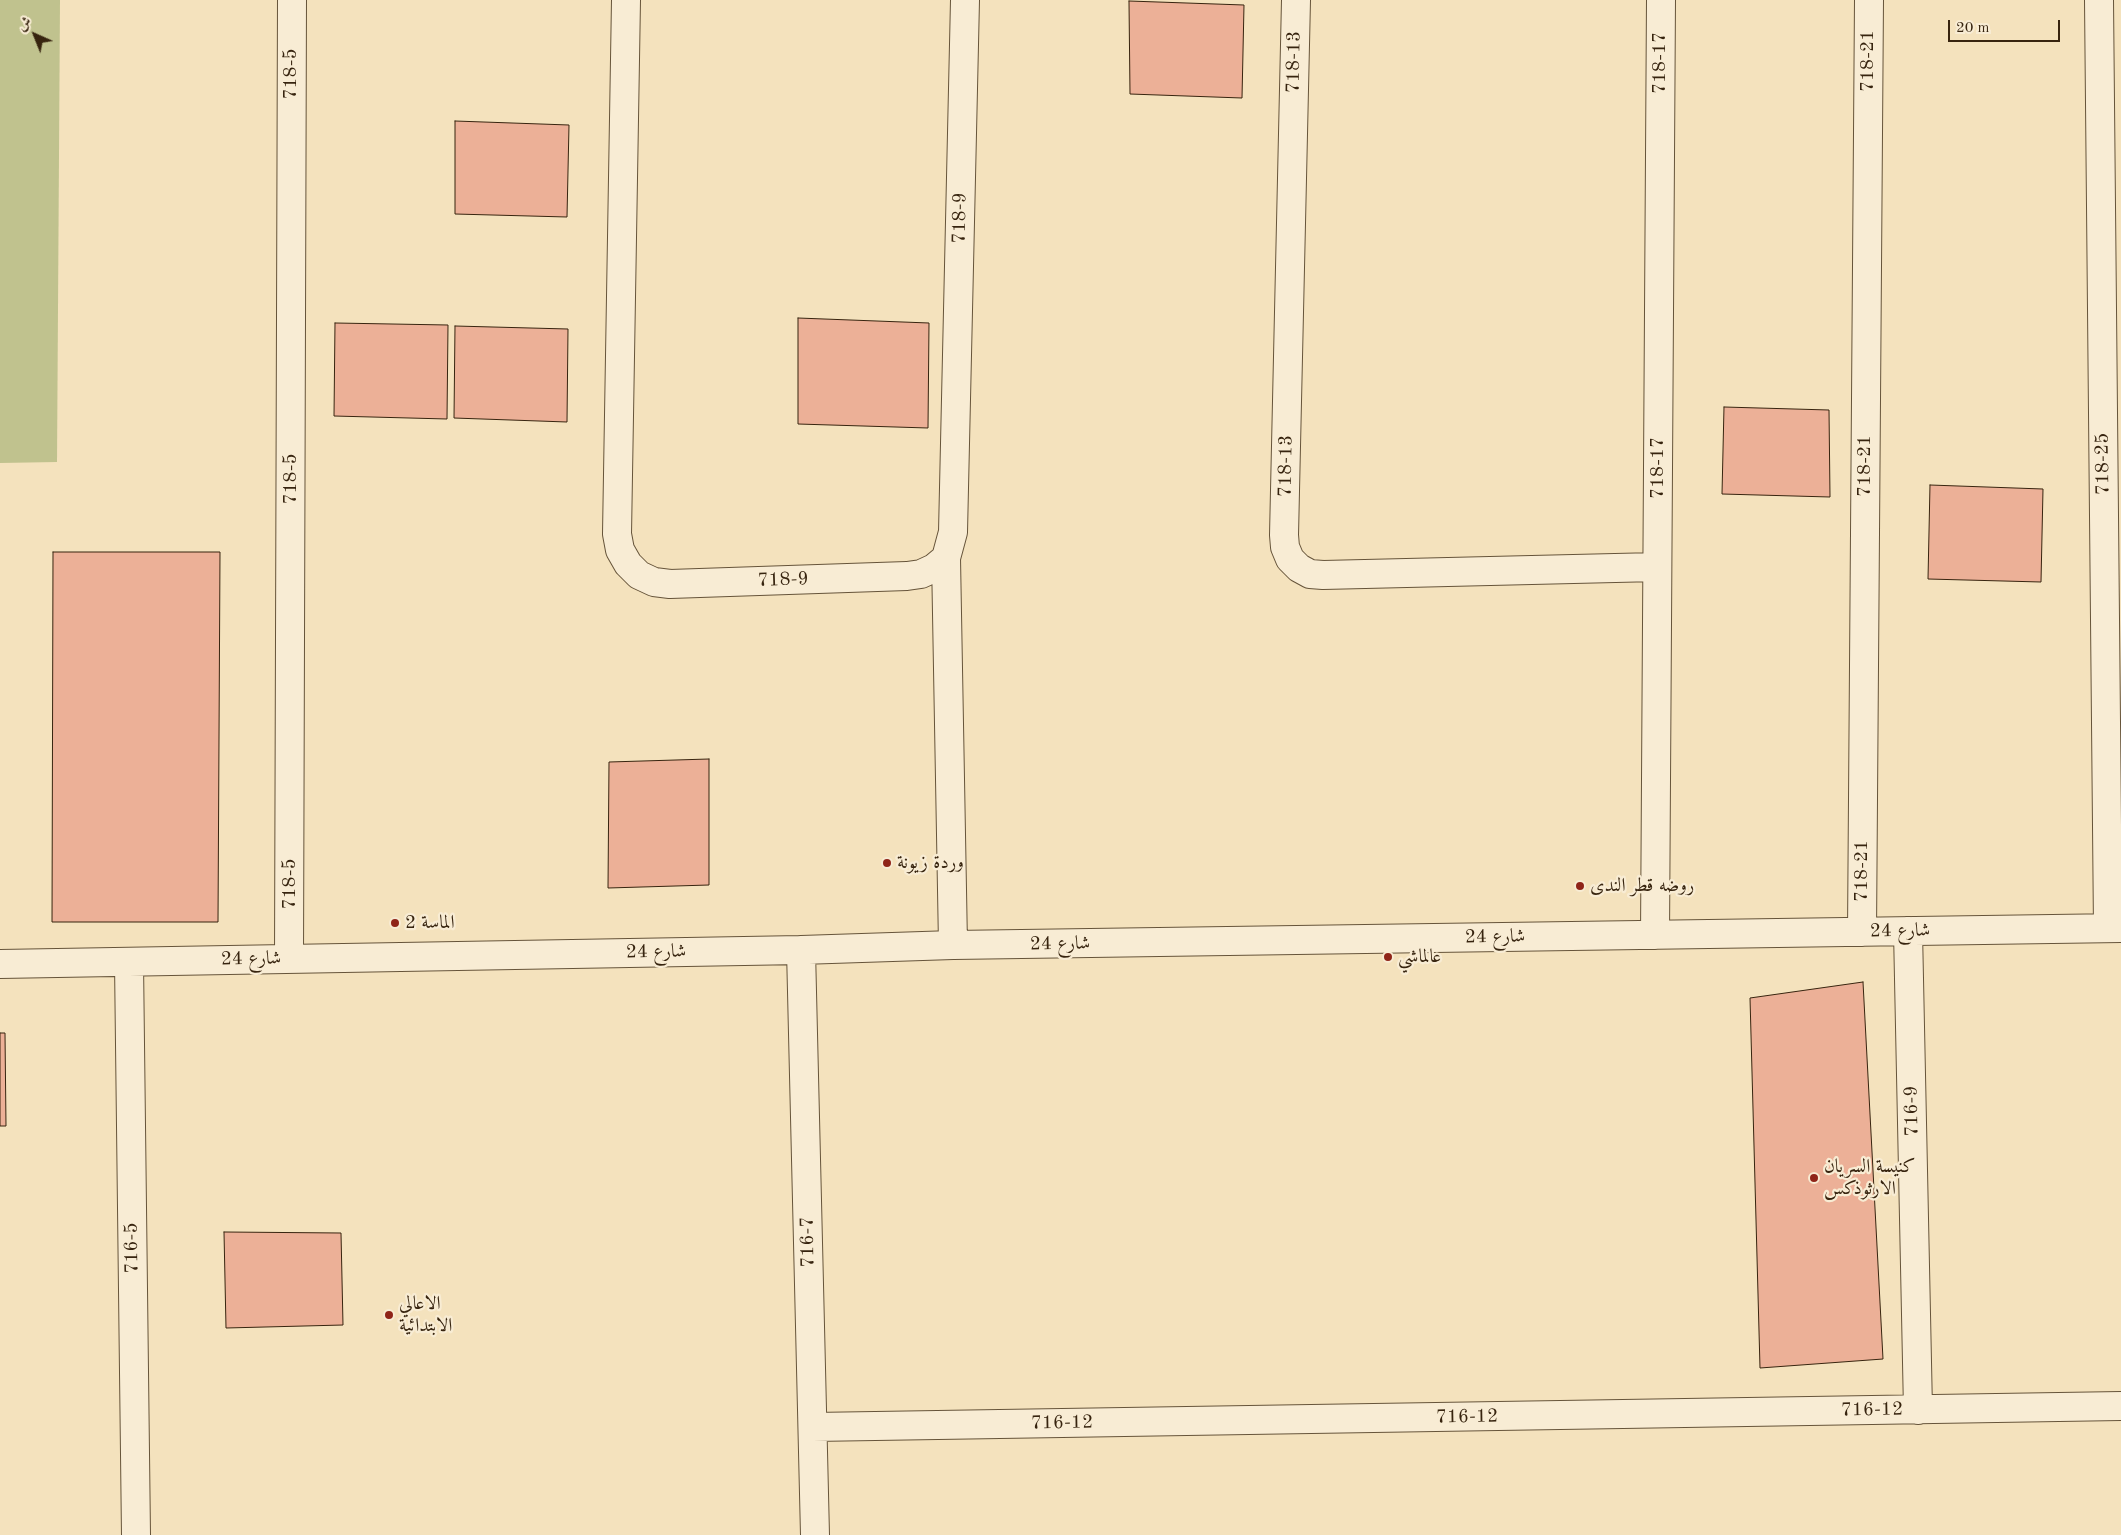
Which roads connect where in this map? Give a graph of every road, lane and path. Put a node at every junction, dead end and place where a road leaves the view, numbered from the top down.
1 (292, 0) edge
2 (626, 0) edge
3 (965, 0) edge
4 (1296, 0) edge
5 (1661, 0) edge
6 (1869, 0) edge
7 (2099, 0) edge
8 (946, 558) junction
9 (1657, 567) junction
10 (2114, 928) edge
11 (1908, 931) junction
12 (1862, 932) junction
13 (1655, 935) junction
14 (953, 945) junction
15 (801, 950) junction
16 (290, 958) junction
17 (128, 962) junction
18 (0, 964) edge
19 (2121, 1406) edge
20 (1918, 1410) junction
21 (813, 1427) junction
22 (136, 1535) edge
23 (816, 1535) edge

1 - 16 street, 718-5
2 - 8 street, 718-9
3 - 8 street, 718-9
4 - 9 street, 718-13
5 - 9 street, 718-17
6 - 12 street, 718-21
7 - 10 street, 718-25
8 - 14 street
9 - 13 street, 718-17
10 - 11 street, شارع 24
11 - 12 street, شارع 24
11 - 20 street, 716-9
12 - 13 street, شارع 24
13 - 14 street, شارع 24
14 - 15 street, شارع 24
15 - 16 street, شارع 24
15 - 21 street, 716-7
16 - 17 street, شارع 24
17 - 18 street, شارع 24
17 - 22 street, 716-5
19 - 20 street, 716-12
20 - 21 street, 716-12
21 - 23 street, 716-7

